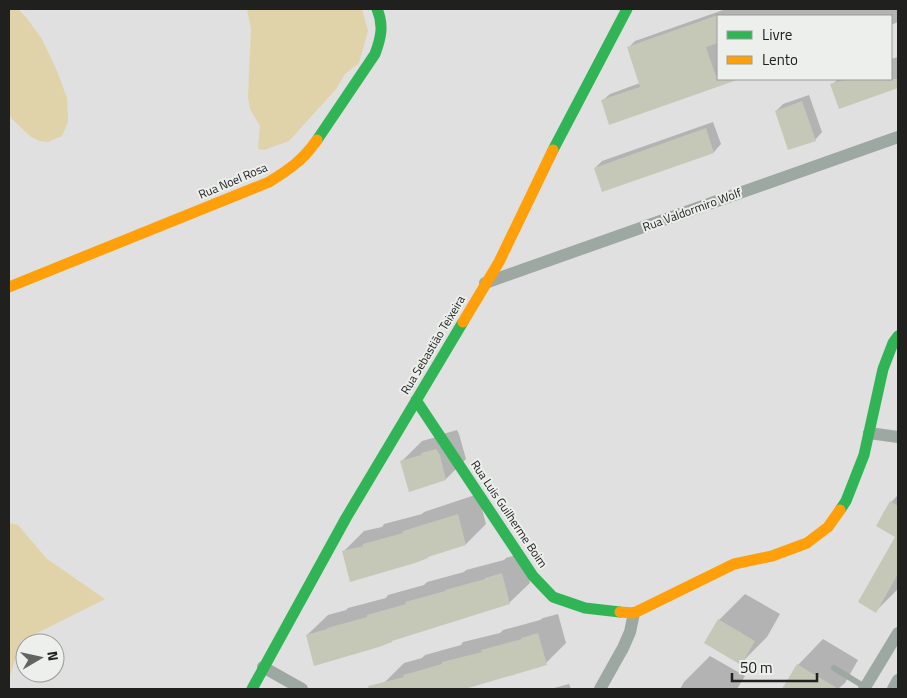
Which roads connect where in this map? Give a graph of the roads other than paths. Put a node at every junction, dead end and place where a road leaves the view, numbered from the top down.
1 (377, 9) edge
2 (627, 9) edge
3 (898, 137) edge
4 (486, 284) junction
5 (9, 287) edge
6 (898, 336) edge
7 (416, 400) junction
8 (869, 433) junction
9 (898, 437) edge
10 (634, 613) junction
11 (898, 633) edge
12 (263, 667) junction
13 (834, 668) dead end
14 (898, 680) edge
15 (864, 688) edge
16 (252, 689) edge
17 (302, 689) edge
18 (600, 689) edge
19 (893, 689) edge

1 - 5 street, Rua Noel Rosa
2 - 4 street, Rua Sebastião Teixeira
3 - 4 street, Rua Valdormiro Wolf
4 - 7 street, Rua Sebastião Teixeira
6 - 8 street, Rua Luis Guilherme Boim
7 - 10 street, Rua Luis Guilherme Boim
7 - 12 street, Rua Sebastião Teixeira
8 - 9 street
8 - 10 street, Rua Luis Guilherme Boim
10 - 18 street
11 - 15 street
12 - 16 street, Rua Sebastião Teixeira
12 - 17 street
13 - 15 lane
14 - 19 street

